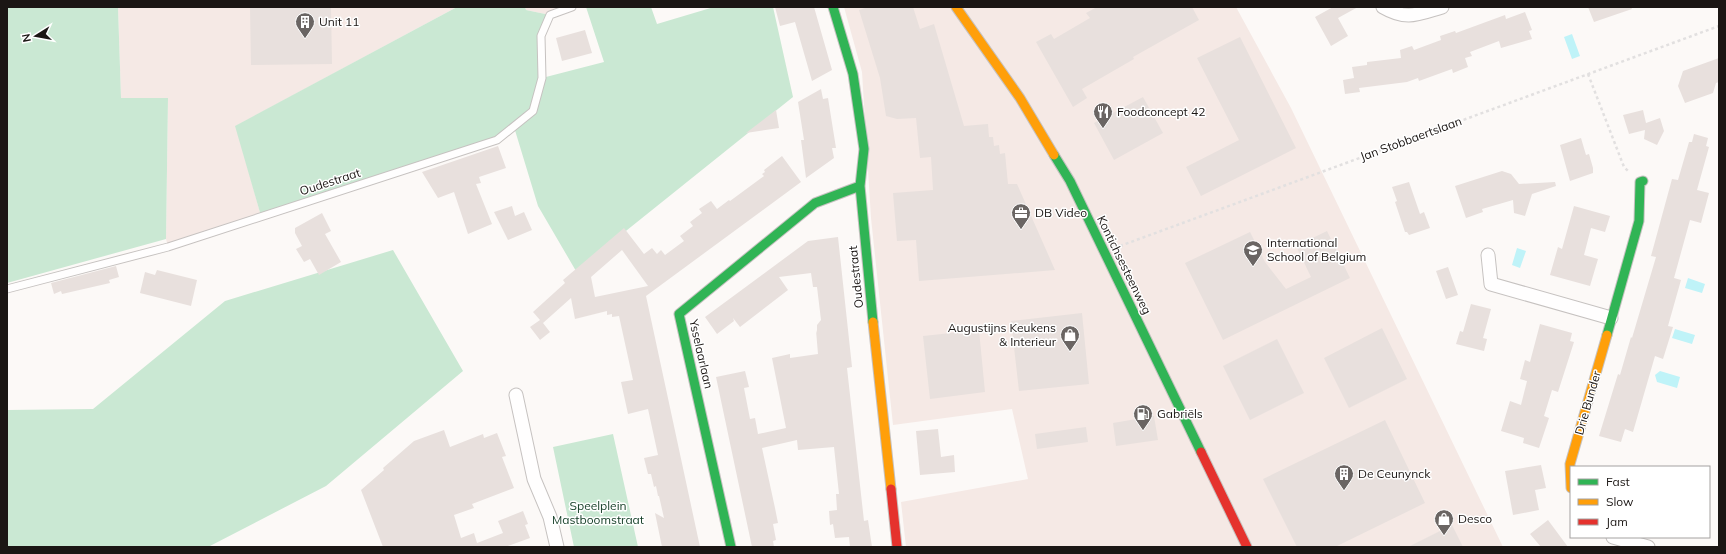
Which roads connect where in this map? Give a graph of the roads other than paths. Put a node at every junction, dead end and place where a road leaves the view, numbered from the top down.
1 (572, 7) edge
2 (833, 7) edge
3 (956, 7) edge
4 (1383, 7) edge
5 (1442, 7) edge
6 (1642, 181) road end
7 (860, 186) junction
8 (1488, 255) dead end
9 (7, 289) edge
10 (1611, 318) junction
11 (516, 395) dead end
12 (1570, 466) edge
13 (1616, 538) edge
14 (557, 547) edge
15 (731, 547) edge
16 (897, 547) edge
17 (1247, 547) edge
18 (1648, 547) edge

1 - 9 lane, Oudestraat
2 - 7 street, Oudestraat
3 - 17 street, Kontichsesteenweg
4 - 5 street
6 - 10 street, Drie Bunder
7 - 15 street, Ysselaarlaan
7 - 16 street, Oudestraat
8 - 10 street
10 - 12 street, Drie Bunder
11 - 14 street
13 - 18 street

